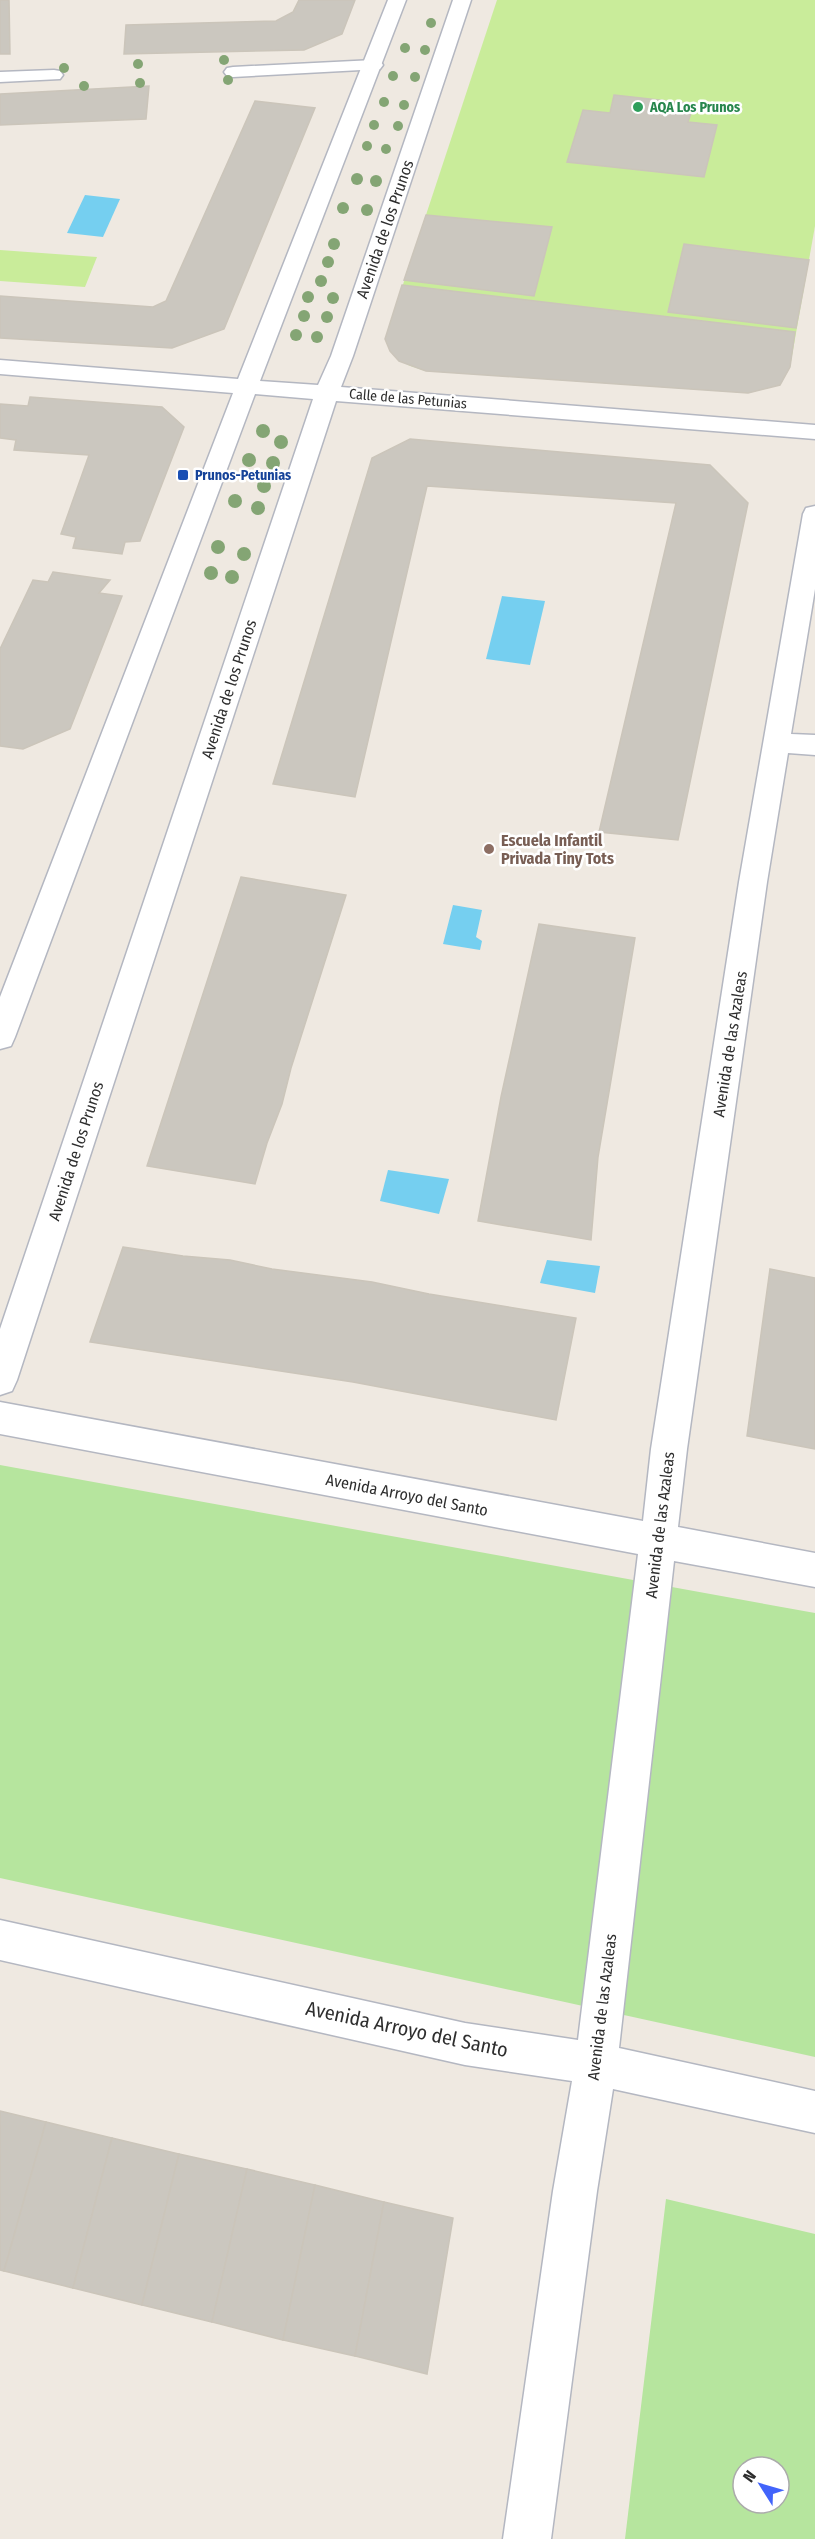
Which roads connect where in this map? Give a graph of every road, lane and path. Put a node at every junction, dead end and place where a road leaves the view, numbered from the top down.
1 (398, 0) edge
2 (462, 0) edge
3 (374, 65) junction
4 (233, 72) dead end
5 (54, 75) dead end
6 (0, 77) edge
7 (0, 367) edge
8 (248, 386) junction
9 (327, 393) junction
10 (815, 432) edge
11 (815, 514) edge
12 (775, 743) junction
13 (815, 745) edge
14 (0, 1037) edge
15 (0, 1380) edge
16 (0, 1418) edge
17 (658, 1542) junction
18 (815, 1570) edge
19 (0, 1940) edge
20 (596, 2064) junction
21 (815, 2112) edge
22 (527, 2539) edge

1 - 3 street
2 - 9 street, Avenida de los Prunos
3 - 4 lane
3 - 8 street
5 - 6 lane
7 - 8 street, Calle de las Petunias
8 - 9 street, Calle de las Petunias
8 - 14 street
9 - 10 street, Calle de las Petunias
9 - 15 street, Avenida de los Prunos
11 - 12 street, Avenida de las Azaleas
12 - 13 street
12 - 17 street, Avenida de las Azaleas
16 - 17 street, Avenida Arroyo del Santo
17 - 18 street, Avenida Arroyo del Santo
17 - 20 street, Avenida de las Azaleas
19 - 20 street, Avenida Arroyo del Santo
20 - 21 street, Avenida Arroyo del Santo
20 - 22 street, Avenida de las Azaleas

